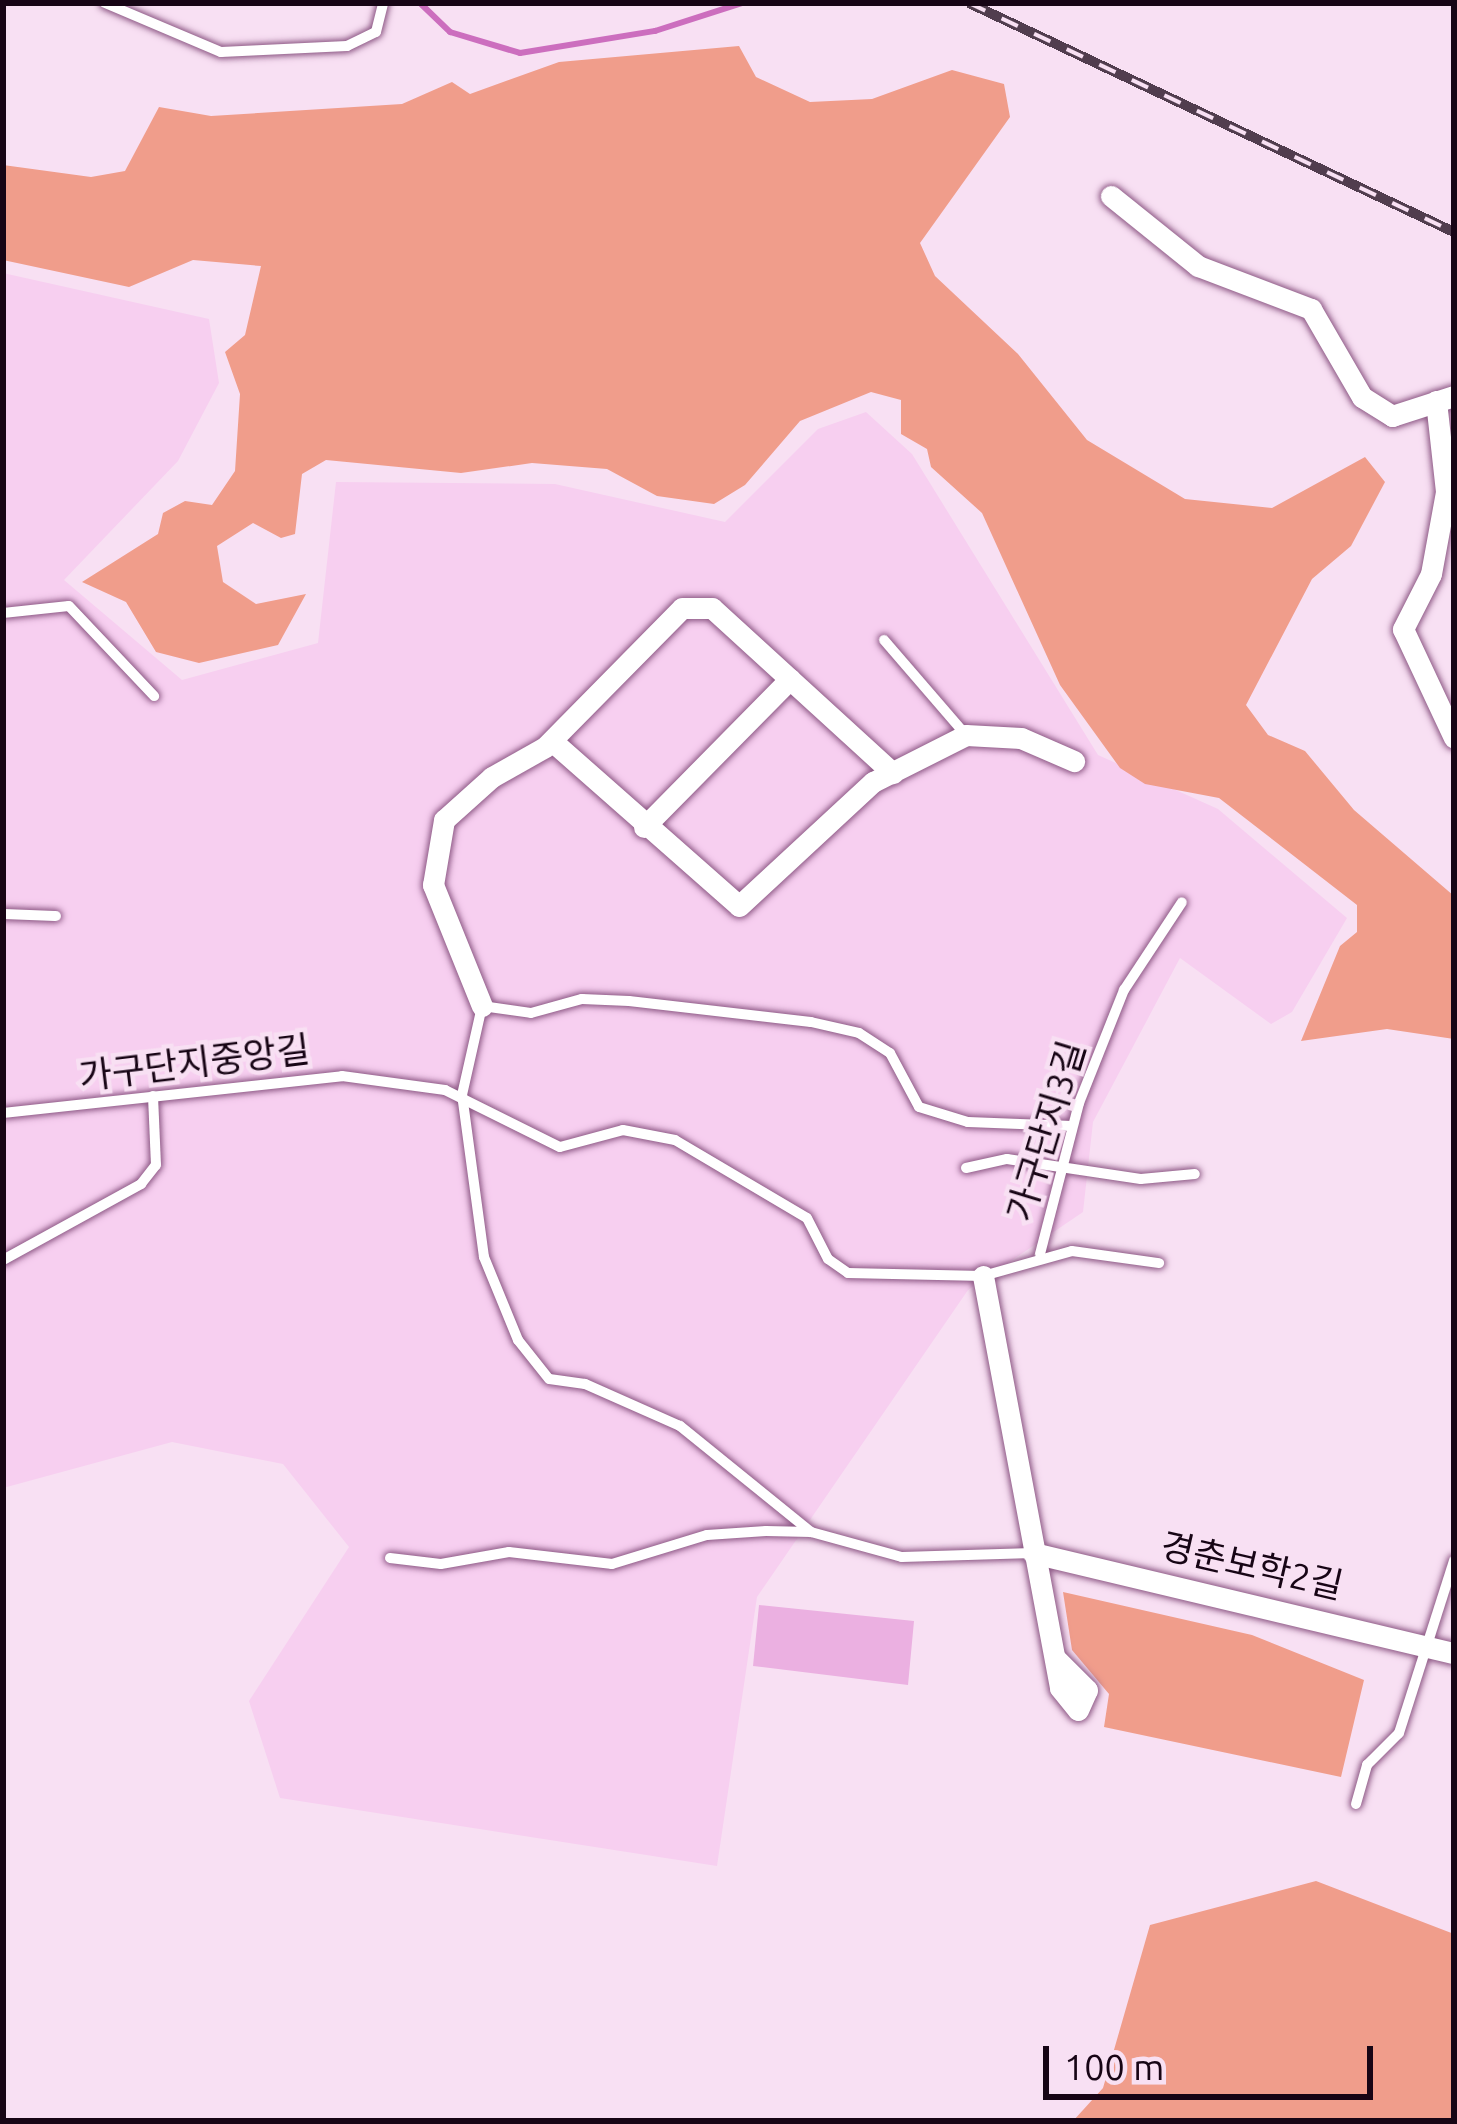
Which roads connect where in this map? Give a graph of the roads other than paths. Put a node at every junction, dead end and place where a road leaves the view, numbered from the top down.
1 (105, 3) edge
2 (382, 3) edge
3 (1111, 196) dead end
4 (1445, 398) edge
5 (3, 613) edge
6 (884, 640) dead end
7 (790, 680) junction
8 (154, 696) dead end
9 (966, 735) junction
10 (1454, 737) edge
11 (552, 741) junction
12 (1074, 761) dead end
13 (893, 772) junction
14 (644, 827) junction
15 (1182, 902) dead end
16 (3, 914) edge
17 (56, 916) dead end
18 (482, 1006) junction
19 (462, 1095) junction
20 (153, 1096) junction
21 (3, 1113) edge
22 (1072, 1126) junction
23 (1066, 1165) junction
24 (966, 1168) dead end
25 (1195, 1174) dead end
26 (1040, 1254) junction
27 (3, 1260) edge
28 (1159, 1263) dead end
29 (983, 1276) junction
30 (811, 1532) junction
31 (1033, 1552) junction
32 (390, 1558) dead end
33 (1454, 1561) edge
34 (1429, 1645) junction
35 (1454, 1652) edge
36 (1055, 1658) dead end
37 (1356, 1804) dead end

1 - 2 lane
3 - 4 street
4 - 10 street
5 - 8 lane
6 - 9 lane
7 - 11 street
7 - 13 street
7 - 14 street
9 - 12 street
9 - 13 street
11 - 14 street
11 - 18 street
13 - 14 street
15 - 22 lane, 가구단지3길
16 - 17 lane
18 - 19 lane
18 - 22 lane
19 - 20 lane, 가구단지중앙길
19 - 29 lane, 가구단지중앙길
19 - 30 lane
20 - 21 lane, 가구단지중앙길
20 - 27 lane
22 - 23 lane, 가구단지3길
23 - 24 lane
23 - 25 lane
23 - 26 lane, 가구단지3길
26 - 28 lane
26 - 29 lane
29 - 31 street
30 - 31 lane
30 - 32 lane
31 - 34 street, 경춘보학2길
31 - 36 street
33 - 34 lane
34 - 35 street, 경춘보학2길
34 - 37 lane

